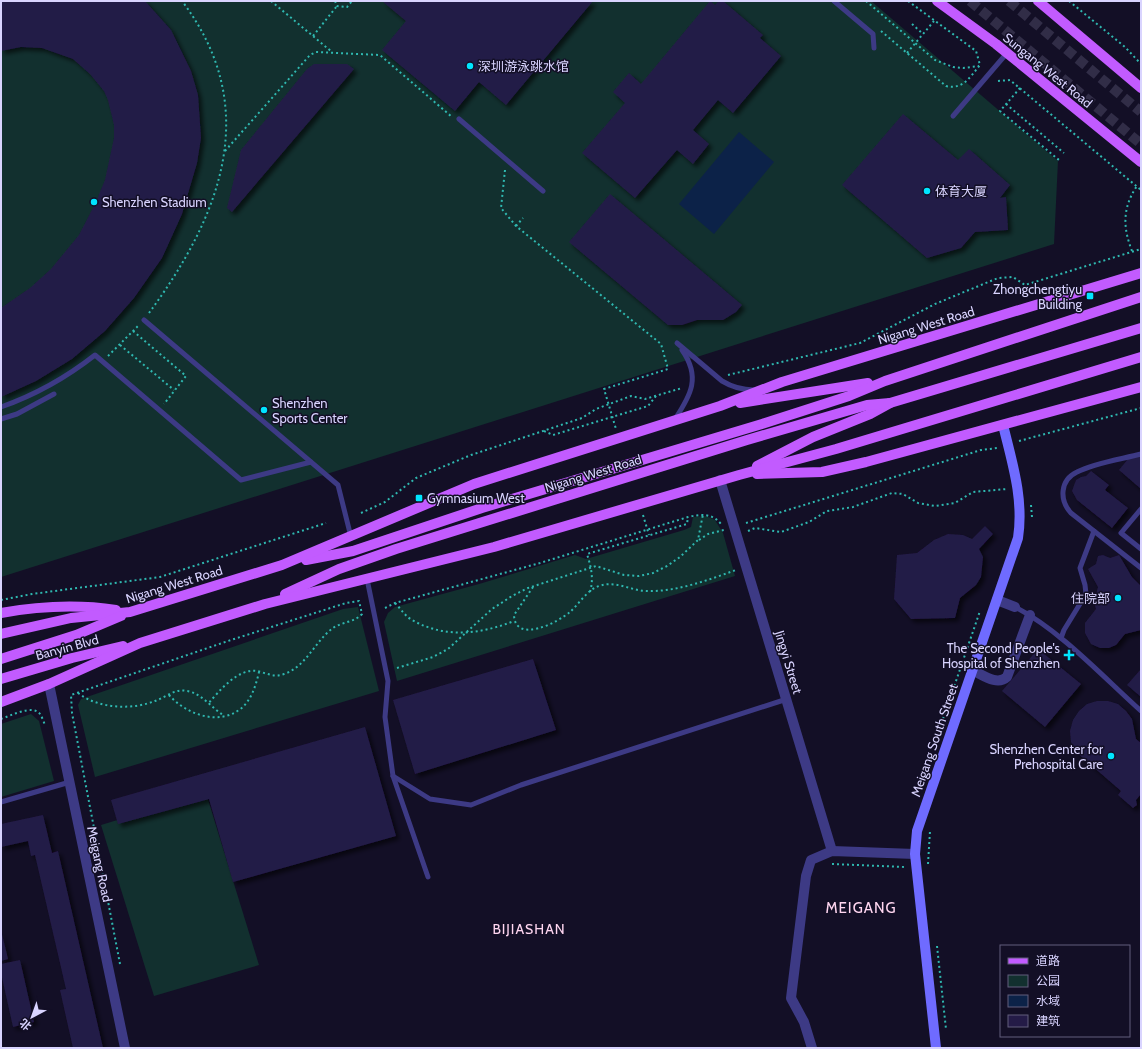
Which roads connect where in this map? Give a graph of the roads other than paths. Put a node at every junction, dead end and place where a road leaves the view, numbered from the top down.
1 (834, 1) edge
2 (937, 1) edge
3 (1038, 1) edge
4 (874, 48) dead end
5 (1007, 53) junction
6 (1141, 88) edge
7 (953, 116) dead end
8 (459, 120) road end
9 (1141, 162) edge
10 (543, 191) dead end
11 (1141, 273) edge
12 (1141, 297) edge
13 (144, 320) road end
14 (1141, 328) edge
15 (1141, 357) edge
16 (884, 381) junction
17 (1141, 387) edge
18 (762, 390) junction
19 (54, 394) dead end
20 (890, 403) junction
21 (720, 406) junction
22 (1, 407) edge
23 (1, 419) edge
24 (675, 420) junction
25 (1003, 425) junction
26 (1141, 454) edge
27 (311, 462) junction
28 (739, 475) junction
29 (720, 480) junction
30 (1141, 508) edge
31 (1094, 531) junction
32 (351, 537) junction
33 (1141, 549) edge
34 (282, 565) junction
35 (1141, 568) edge
36 (367, 579) junction
37 (997, 600) junction
38 (265, 604) junction
39 (1015, 607) joint
40 (130, 612) junction
41 (1, 613) edge
42 (1030, 615) junction
43 (1, 634) edge
44 (1061, 638) junction
45 (140, 643) junction
46 (1, 659) edge
47 (972, 670) junction
48 (1, 679) edge
49 (49, 684) junction
50 (787, 699) junction
51 (1, 702) edge
52 (1141, 711) edge
53 (393, 776) junction
54 (70, 782) junction
55 (1, 802) edge
56 (832, 851) junction
57 (915, 854) junction
58 (428, 877) dead end
59 (125, 1048) edge
60 (812, 1048) edge
61 (936, 1048) edge

1 - 4 lane
2 - 5 main road, Sungang West Road
3 - 6 main road
5 - 7 lane
5 - 9 main road, Sungang West Road
8 - 10 lane
11 - 18 main road, Nigang West Road
12 - 16 main road, Nigang West Road
13 - 27 lane
14 - 20 main road, Nigang West Road
15 - 28 main road, Nigang West Road
16 - 21 main road, Nigang West Road
16 - 34 main road, Nigang West Road
17 - 25 main road
18 - 21 main road, Nigang West Road
18 - 24 lane
19 - 23 lane
20 - 28 main road, Nigang West Road
20 - 38 main road, Nigang West Road
21 - 24 main road, Nigang West Road
22 - 27 lane
24 - 32 main road, Nigang West Road
25 - 28 main road
25 - 37 street, Meigang South Street
26 - 31 lane
27 - 32 lane
28 - 29 main road, Nigang West Road
29 - 36 main road, Nigang West Road
29 - 50 street, Jingyi Street
30 - 33 lane
31 - 35 lane
31 - 44 lane
32 - 34 main road, Nigang West Road
34 - 40 main road, Nigang West Road
36 - 38 main road, Nigang West Road
36 - 53 lane
37 - 39 street
37 - 47 street, Meigang South Street
38 - 45 main road, Nigang West Road
39 - 42 lane
40 - 41 main road
40 - 43 main road, Nigang West Road
40 - 46 main road, Banyin Blvd
42 - 44 lane
42 - 47 street
44 - 52 lane
45 - 48 main road, Banyin Blvd
45 - 49 main road, Nigang West Road
47 - 57 street, Meigang South Street
49 - 51 main road, Nigang West Road
49 - 54 street, Meigang Road
50 - 53 lane
50 - 56 street, Jingyi Street
53 - 58 lane
54 - 55 lane
54 - 59 street, Meigang Road
56 - 57 street
56 - 60 street
57 - 61 street, Meigang South Street

